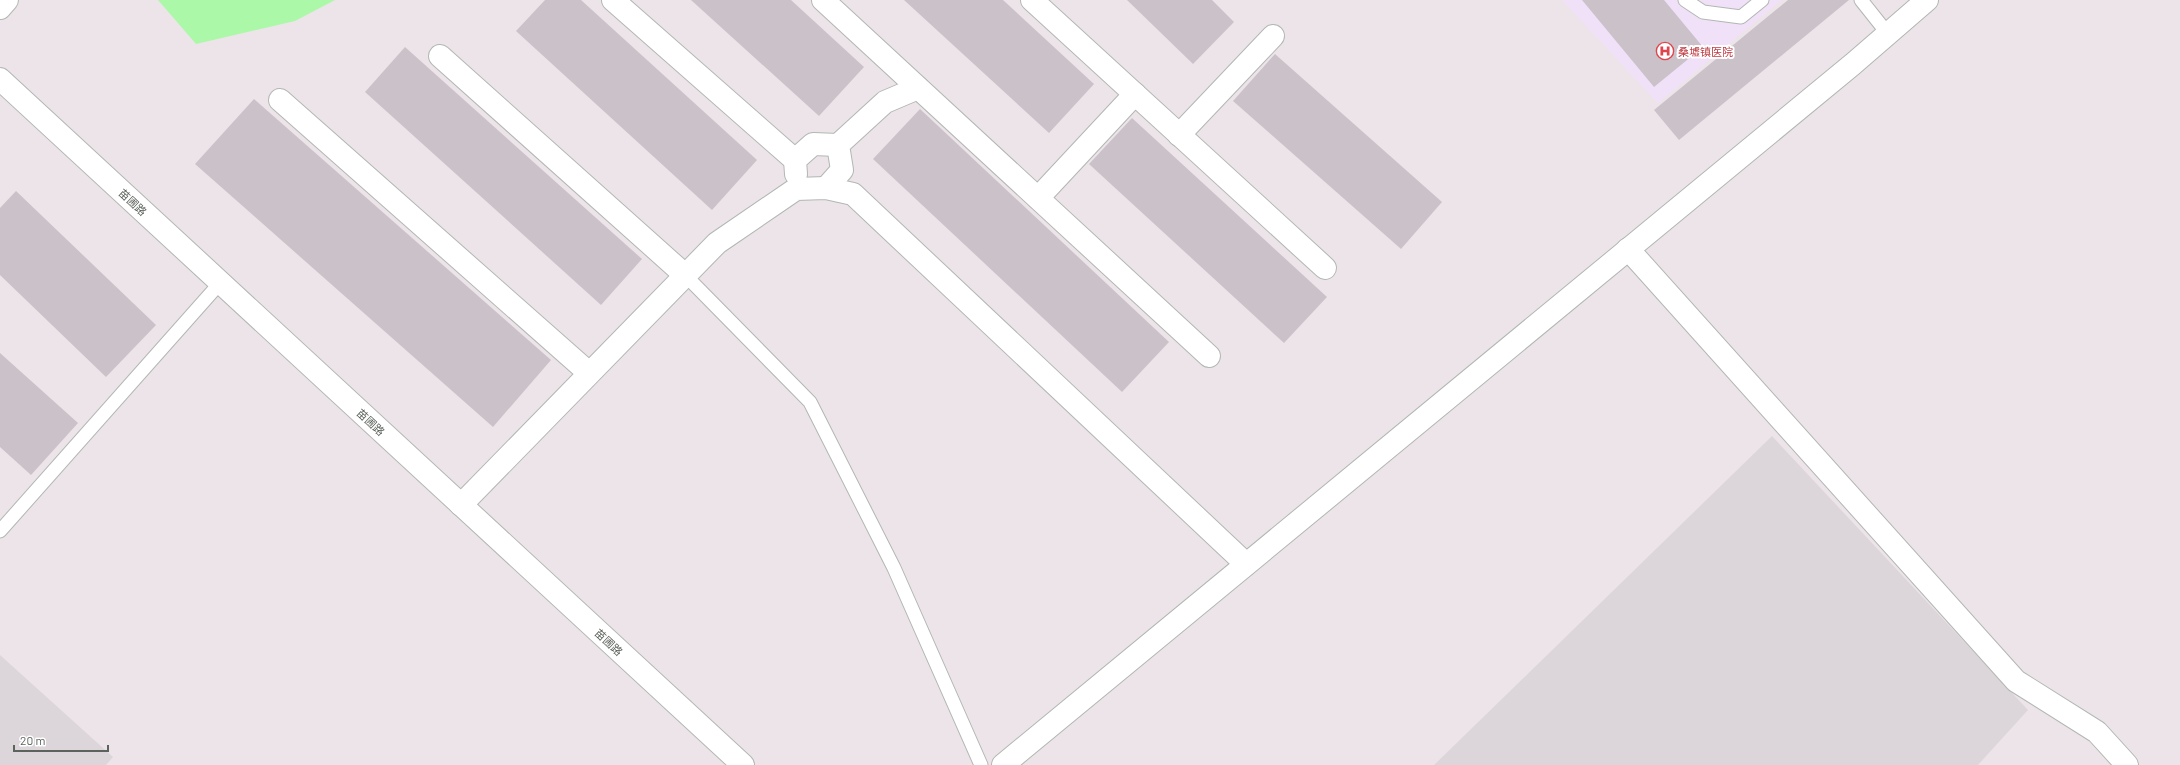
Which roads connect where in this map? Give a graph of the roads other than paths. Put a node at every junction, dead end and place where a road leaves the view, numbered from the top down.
1 (7, 0) edge
2 (613, 0) edge
3 (823, 0) edge
4 (1032, 0) edge
5 (1685, 0) edge
6 (1762, 0) edge
7 (1861, 0) edge
8 (1927, 0) edge
9 (0, 8) edge
10 (1888, 34) junction
11 (1273, 36) dead end
12 (440, 56) dead end
13 (0, 79) edge
14 (918, 88) junction
15 (1135, 94) junction
16 (280, 100) dead end
17 (1179, 135) junction
18 (838, 146) junction
19 (795, 160) junction
20 (826, 188) junction
21 (796, 189) junction
22 (1038, 198) junction
23 (1628, 249) junction
24 (1325, 268) dead end
25 (685, 275) junction
26 (220, 283) junction
27 (1209, 356) dead end
28 (589, 373) junction
29 (461, 505) junction
30 (0, 531) edge
31 (1246, 564) junction
32 (743, 765) edge
33 (981, 765) edge
34 (1003, 765) edge
35 (2127, 765) edge

1 - 9 street
2 - 19 street
3 - 14 street
4 - 15 street
5 - 6 lane
7 - 10 lane
8 - 10 street
10 - 23 street
11 - 17 street
12 - 25 street
13 - 26 street, 苗圃路
14 - 18 street
14 - 22 street
15 - 17 street
15 - 22 street
16 - 28 street
17 - 24 street
18 - 19 street
18 - 20 street
19 - 21 street
20 - 21 street
20 - 31 street
21 - 25 street
22 - 27 street
23 - 31 street
23 - 35 street
25 - 28 street
25 - 33 lane
26 - 29 street, 苗圃路
26 - 30 lane
28 - 29 street
29 - 32 street, 苗圃路
31 - 34 street

